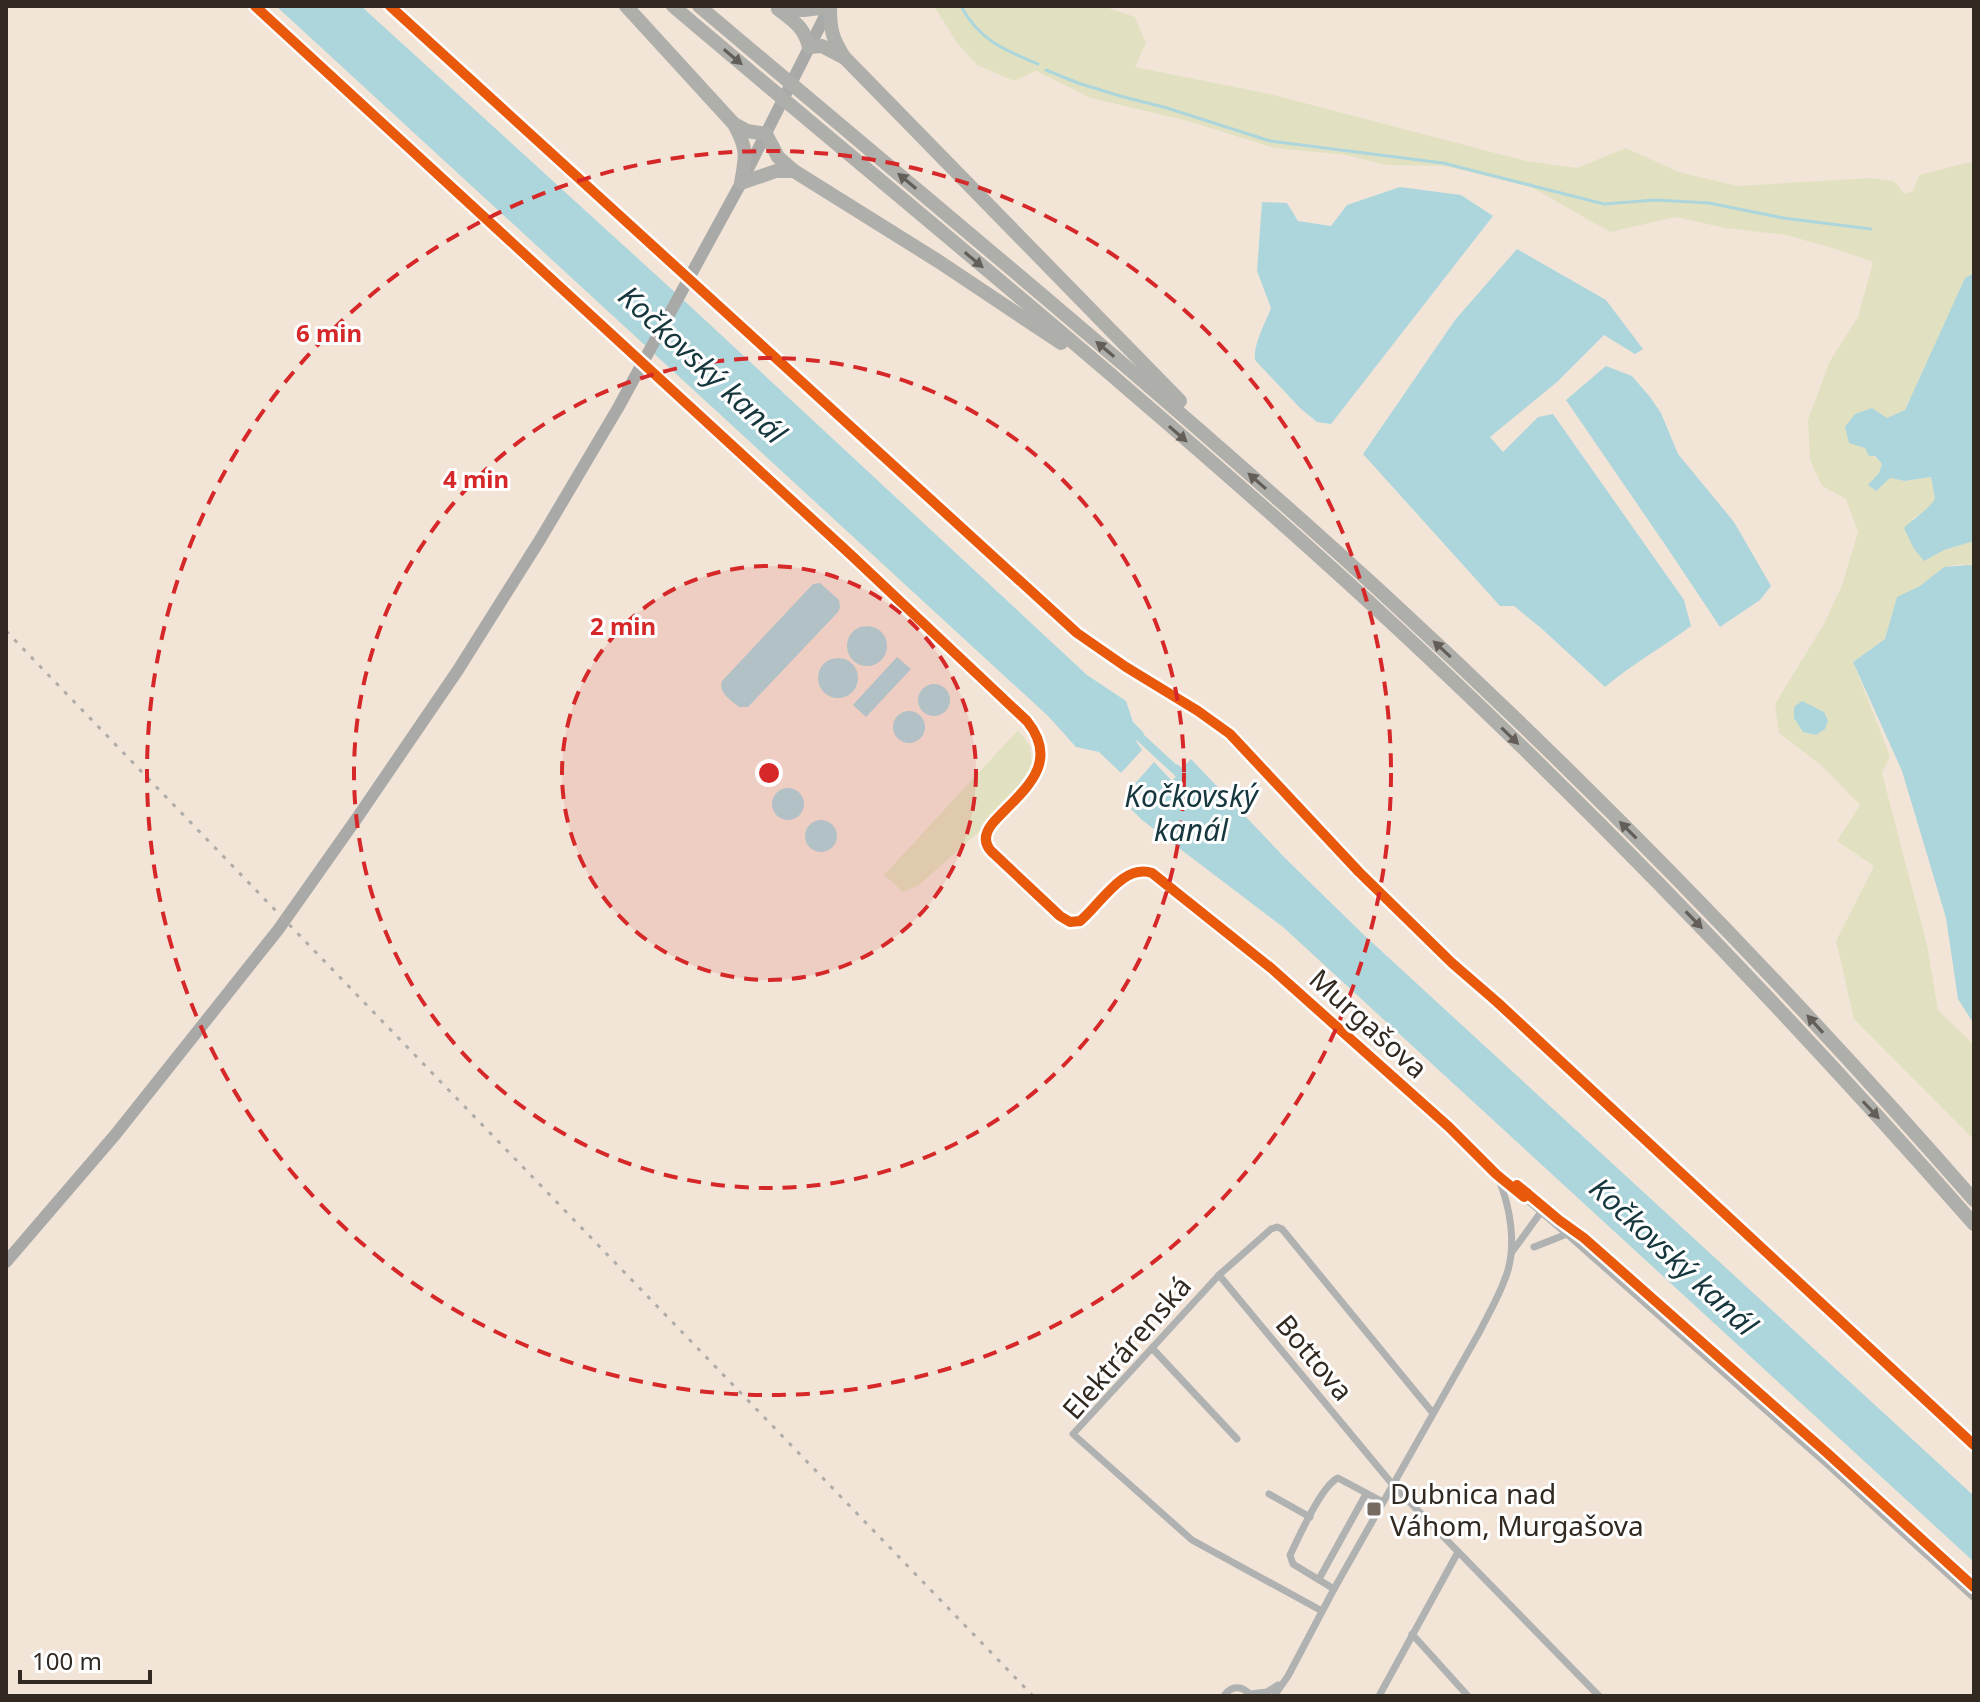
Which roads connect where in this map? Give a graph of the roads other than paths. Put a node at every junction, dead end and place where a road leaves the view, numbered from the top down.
1 (255, 6) edge
2 (390, 6) edge
3 (626, 6) edge
4 (673, 6) edge
5 (699, 6) edge
6 (830, 6) edge
7 (777, 8) edge
8 (807, 50) junction
9 (844, 57) junction
10 (734, 124) junction
11 (767, 130) junction
12 (794, 171) junction
13 (741, 183) junction
14 (1120, 382) junction
15 (1207, 436) junction
16 (1496, 1174) junction
17 (1974, 1200) edge
18 (1541, 1212) junction
19 (1974, 1224) edge
20 (1567, 1234) junction
21 (1534, 1247) dead end
22 (1510, 1254) junction
23 (6, 1262) edge
24 (1219, 1275) junction
25 (1152, 1348) junction
26 (1432, 1412) junction
27 (1237, 1439) dead end
28 (1974, 1445) edge
29 (1393, 1485) junction
30 (1269, 1494) dead end
31 (1366, 1494) junction
32 (1383, 1502) junction
33 (1310, 1517) junction
34 (1458, 1552) junction
35 (1319, 1579) junction
36 (1334, 1589) junction
37 (1974, 1598) edge
38 (1322, 1611) junction
39 (1412, 1634) junction
40 (1288, 1676) junction
41 (1250, 1695) edge
42 (1224, 1696) edge
43 (1274, 1696) edge
44 (1379, 1696) edge
45 (1468, 1696) edge
46 (1599, 1696) edge

1 - 16 street, Murgašova
2 - 28 street
3 - 10 highway
4 -> 14 highway
15 -> 5 highway
6 - 7 highway
6 - 8 main road
6 - 9 highway
7 - 8 highway
8 - 9 highway
8 - 11 main road
9 - 15 highway
10 - 11 highway
10 - 13 highway
11 - 12 highway
11 - 13 main road
12 - 13 highway
12 - 14 highway
13 - 23 main road
14 -> 19 highway
17 -> 15 highway
16 - 18 street
16 - 22 street, Murgašova
18 - 20 street
18 - 22 street
20 - 21 street
20 - 37 street
22 - 26 street, Murgašova
24 - 25 street, Elektrárenská
24 - 26 street, Bottova
24 - 29 street, Bottova
25 - 27 street
25 - 38 street, Elektrárenská
26 - 29 street, Murgašova
29 - 32 street, Murgašova
29 - 34 street, Bottova
30 - 33 street
31 - 32 street
31 - 33 street
31 - 35 street
32 - 36 street, Murgašova
33 - 35 street
34 - 39 street
34 - 46 street, Bottova
35 - 36 street
36 - 38 street, Murgašova
38 - 40 street, Murgašova
39 - 44 street
39 - 45 street
40 - 41 street
40 - 43 street, Murgašova
41 - 42 street

